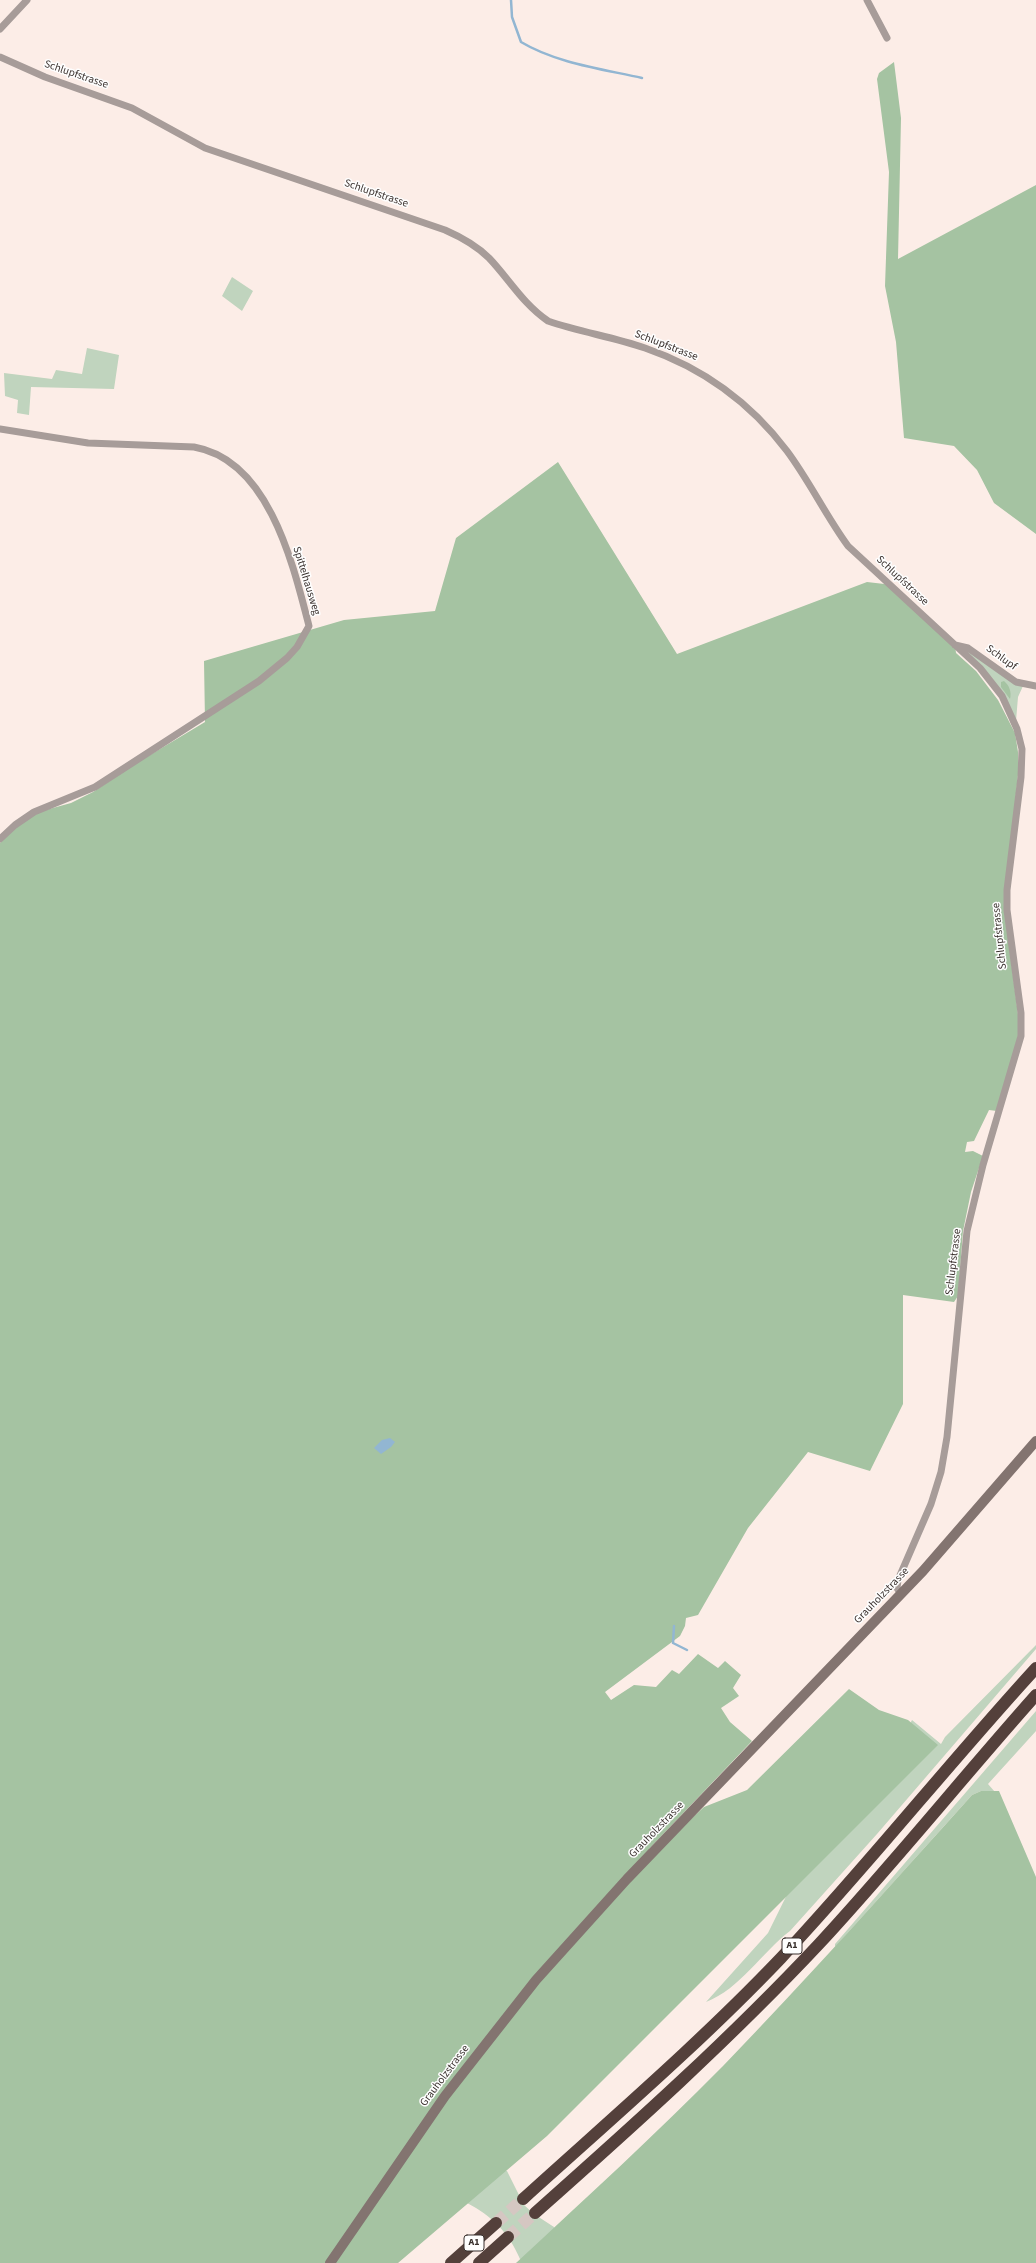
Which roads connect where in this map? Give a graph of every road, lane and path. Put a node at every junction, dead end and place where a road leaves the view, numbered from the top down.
1 (27, 0) edge
2 (867, 0) edge
3 (0, 29) edge
4 (887, 38) dead end
5 (0, 57) edge
6 (0, 429) edge
7 (955, 645) junction
8 (1036, 686) edge
9 (0, 839) edge
10 (1036, 1441) edge
11 (901, 1594) junction
12 (1036, 1668) edge
13 (1036, 1695) edge
14 (523, 2199) tunnel mouth
15 (535, 2213) tunnel mouth
16 (496, 2223) tunnel mouth
17 (508, 2237) tunnel mouth
18 (330, 2263) edge
19 (451, 2263) edge
20 (478, 2263) edge

1 - 3 street
2 - 4 street
5 - 7 street, Schlupfstrasse
6 - 9 street, Spittelhausweg
7 - 8 street, Schlupf
7 - 11 street, Schlupfstrasse
10 - 11 street, Grauholzstrasse
11 - 18 street, Grauholzstrasse
12 - 14 highway, A1
13 - 15 highway, A1
16 - 19 highway, A1
17 - 20 highway, A1

